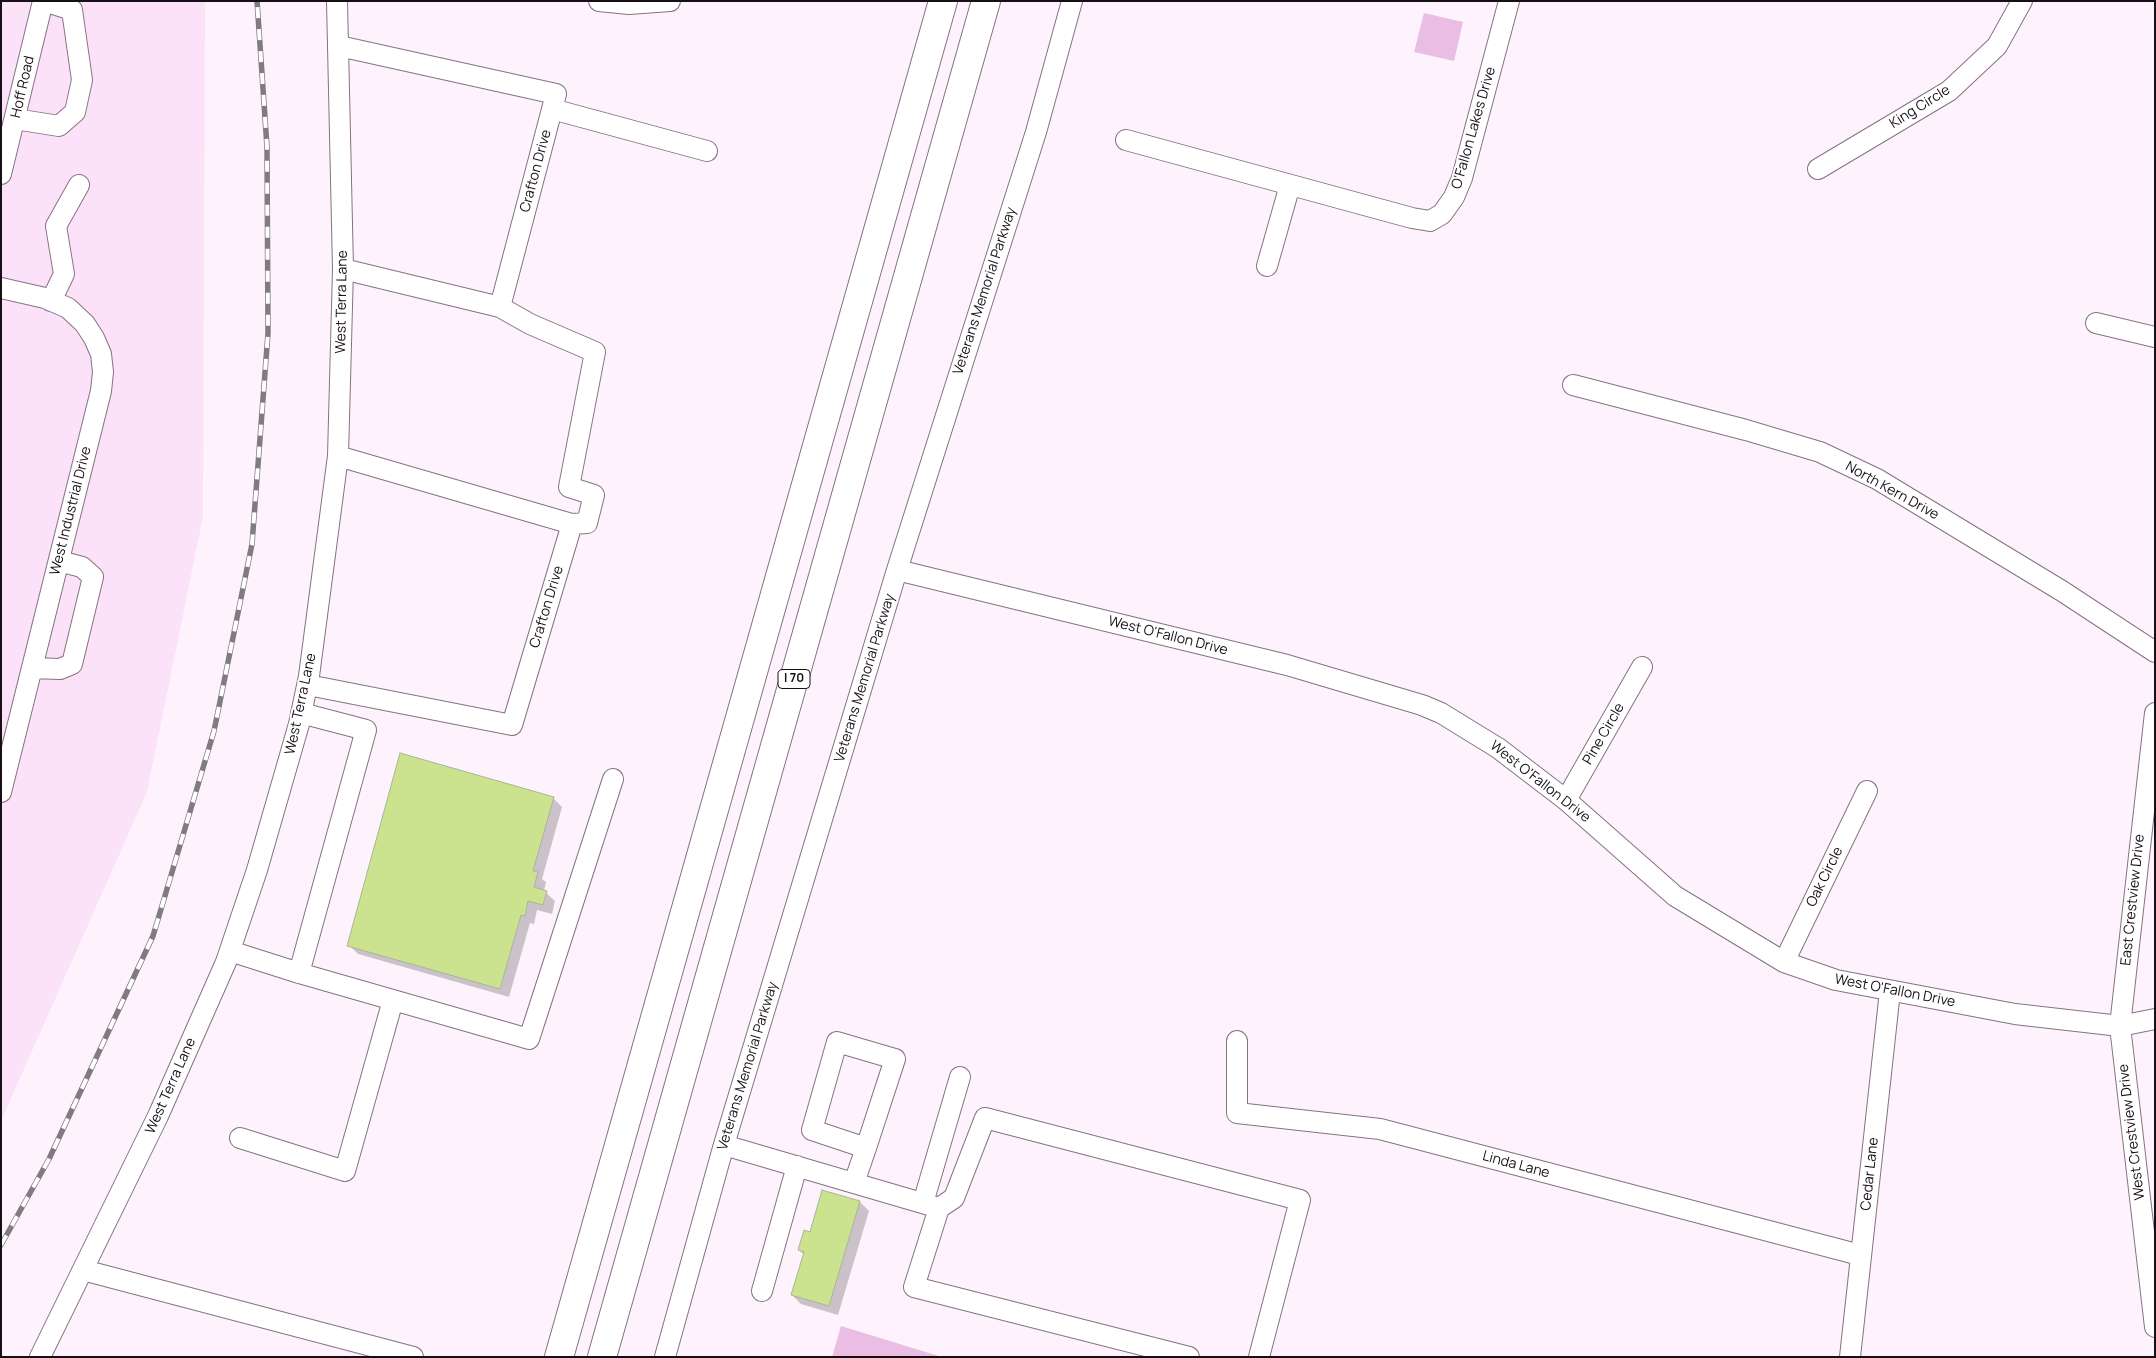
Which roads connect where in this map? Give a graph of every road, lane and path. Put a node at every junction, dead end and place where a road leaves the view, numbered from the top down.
1 (44, 1) edge
2 (338, 1) edge
3 (600, 1) edge
4 (670, 1) edge
5 (943, 1) edge
6 (986, 1) edge
7 (1072, 1) edge
8 (1508, 1) edge
9 (2022, 1) edge
10 (75, 6) edge
11 (339, 46) junction
12 (552, 108) junction
13 (15, 119) junction
14 (1126, 140) dead end
15 (707, 151) dead end
16 (1818, 169) dead end
17 (1, 174) edge
18 (79, 185) dead end
19 (1290, 185) junction
20 (1267, 266) dead end
21 (343, 269) junction
22 (1, 288) edge
23 (51, 301) junction
24 (500, 307) junction
25 (2096, 323) dead end
26 (2155, 337) edge
27 (1573, 385) dead end
28 (338, 456) junction
29 (572, 524) junction
30 (58, 561) junction
31 (897, 570) junction
32 (2155, 652) edge
33 (32, 668) junction
34 (1642, 668) dead end
35 (308, 685) junction
36 (301, 713) junction
37 (2155, 713) edge
38 (613, 779) dead end
39 (2, 783) edge
40 (1867, 791) dead end
41 (1566, 800) junction
42 (230, 951) junction
43 (1784, 962) junction
44 (299, 973) junction
45 (1890, 991) junction
46 (393, 1000) junction
47 (2155, 1019) edge
48 (2120, 1026) junction
49 (1237, 1041) dead end
50 (960, 1076) dead end
51 (240, 1138) dead end
52 (724, 1145) junction
53 (866, 1148) junction
54 (797, 1166) junction
55 (854, 1183) junction
56 (931, 1206) junction
57 (1860, 1255) junction
58 (84, 1270) junction
59 (762, 1291) dead end
60 (2155, 1327) edge
61 (40, 1357) edge
62 (413, 1357) edge
63 (559, 1357) edge
64 (602, 1357) edge
65 (665, 1357) edge
66 (1189, 1357) edge
67 (1259, 1357) edge
68 (1850, 1357) edge

1 - 10 street
1 - 13 street, Hoff Road
2 - 11 street, West Terra Lane
3 - 4 street
5 - 63 highway
6 - 64 highway, I 70
7 - 31 street, Veterans Memorial Parkway
8 - 19 street, O'Fallon Lakes Drive
9 - 16 street, King Circle
10 - 13 street
11 - 12 street
11 - 21 street, West Terra Lane
12 - 15 street
12 - 24 street, Crafton Drive
13 - 17 street, Hoff Road
14 - 19 street, O'Fallon Lakes Drive
18 - 23 street
19 - 20 street
21 - 24 street
21 - 28 street, West Terra Lane
22 - 23 street, West Industrial Drive
23 - 30 street, West Industrial Drive
24 - 29 street
25 - 26 street
27 - 32 street, North Kern Drive
28 - 29 street
28 - 35 street, West Terra Lane
29 - 35 street, Crafton Drive
30 - 33 street, West Industrial Drive
30 - 33 street
31 - 41 street, West O'Fallon Drive
31 - 52 street, Veterans Memorial Parkway
33 - 39 street, West Industrial Drive
34 - 41 street, Pine Circle
35 - 36 street, West Terra Lane
36 - 42 street, West Terra Lane
36 - 44 street
37 - 48 street, East Crestview Drive
38 - 46 street
40 - 43 street, Oak Circle
41 - 43 street, West O'Fallon Drive
42 - 44 street
42 - 58 street, West Terra Lane
43 - 45 street, West O'Fallon Drive
44 - 46 street
45 - 48 street, West O'Fallon Drive
45 - 57 street, Cedar Lane
46 - 51 street
47 - 48 street, West O'Fallon Drive
48 - 60 street, West Crestview Drive
49 - 57 street, Linda Lane
50 - 56 street
52 - 54 street
52 - 65 street, Veterans Memorial Parkway
53 - 53 street
53 - 55 street
54 - 55 street
54 - 59 street
55 - 56 street
56 - 66 street
56 - 67 street
57 - 68 street, Cedar Lane
58 - 61 street, West Terra Lane
58 - 62 street

